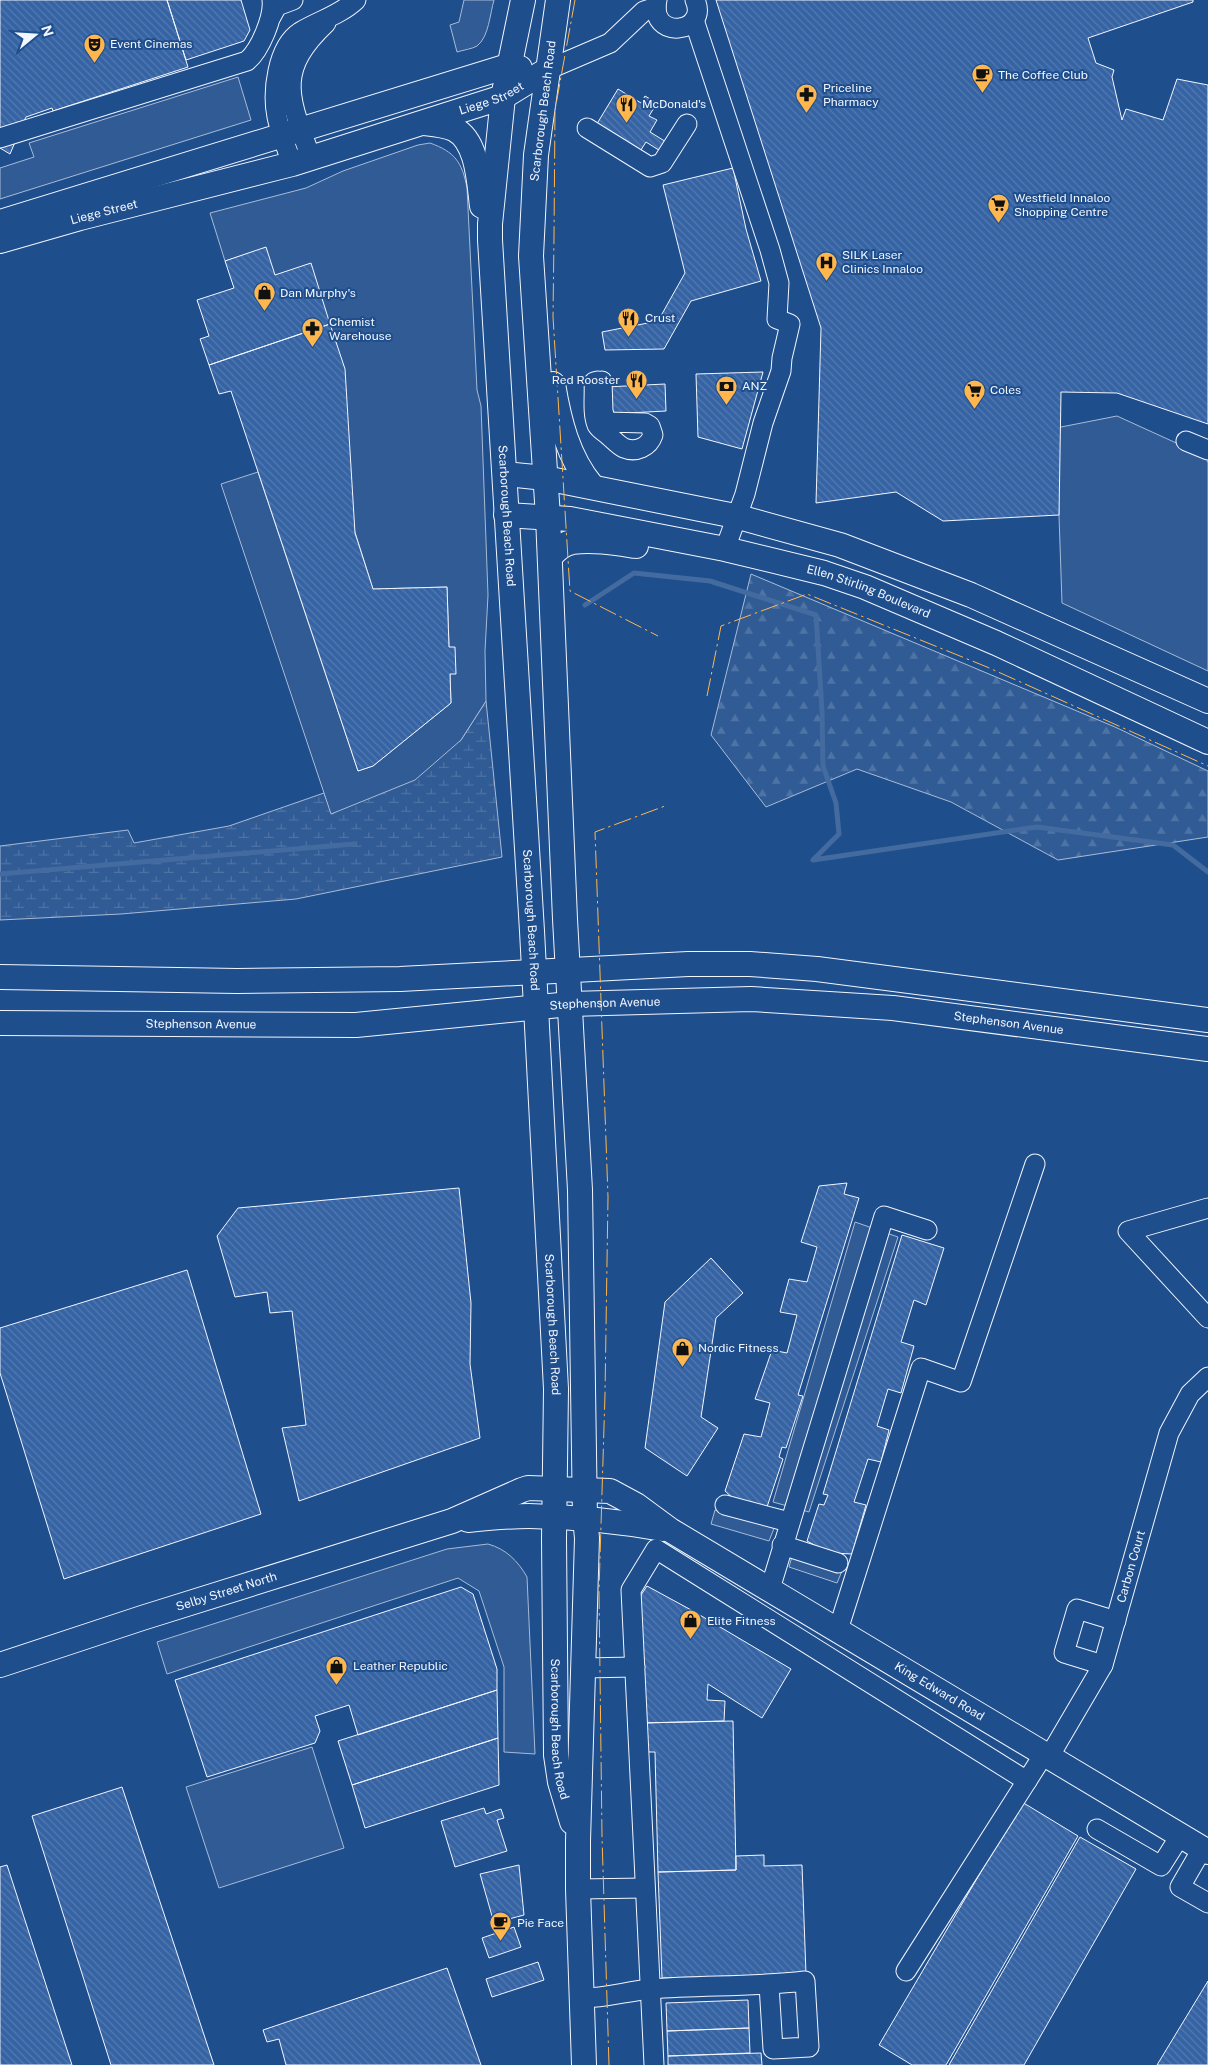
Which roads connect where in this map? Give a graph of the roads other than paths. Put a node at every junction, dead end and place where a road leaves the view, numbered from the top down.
1 (293, 0) edge
2 (356, 0) edge
3 (522, 0) edge
4 (558, 0) edge
5 (695, 0) edge
6 (656, 4) edge
7 (271, 9) edge
8 (694, 20) junction
9 (508, 66) junction
10 (547, 70) junction
11 (503, 97) junction
12 (422, 122) junction
13 (688, 124) dead end
14 (587, 128) dead end
15 (292, 133) junction
16 (0, 138) edge
17 (302, 161) junction
18 (0, 222) edge
19 (490, 240) junction
20 (0, 242) edge
21 (535, 302) junction
22 (1186, 440) dead end
23 (1208, 450) edge
24 (505, 474) junction
25 (546, 478) junction
26 (592, 486) junction
27 (506, 514) junction
28 (736, 516) junction
29 (548, 517) junction
30 (725, 549) junction
31 (550, 557) junction
32 (1208, 701) edge
33 (1208, 742) edge
34 (568, 971) junction
35 (533, 973) junction
36 (0, 977) edge
37 (570, 1004) junction
38 (534, 1007) junction
39 (1208, 1020) edge
40 (0, 1023) edge
41 (1208, 1049) edge
42 (1035, 1164) dead end
43 (1208, 1208) edge
44 (926, 1230) dead end
45 (1208, 1318) edge
46 (1208, 1377) edge
47 (554, 1489) junction
48 (584, 1490) junction
49 (724, 1505) dead end
50 (554, 1518) junction
51 (585, 1518) junction
52 (452, 1521) junction
53 (789, 1522) junction
54 (670, 1530) junction
55 (782, 1545) junction
56 (838, 1563) dead end
57 (770, 1589) junction
58 (1116, 1621) junction
59 (838, 1630) junction
60 (0, 1665) edge
61 (1103, 1665) junction
62 (635, 1667) junction
63 (583, 1668) junction
64 (1047, 1755) junction
65 (1027, 1781) junction
66 (1097, 1829) dead end
67 (1180, 1836) junction
68 (578, 1841) junction
69 (1205, 1851) edge
70 (645, 1888) junction
71 (578, 1889) junction
72 (1208, 1903) edge
73 (906, 1971) dead end
74 (769, 1985) dead end
75 (650, 1990) junction
76 (583, 1998) junction
77 (584, 2065) edge
78 (654, 2065) edge

1 - 7 street
2 - 15 street
3 - 9 main road, Scarborough Beach Road
4 - 10 main road, Scarborough Beach Road
5 - 8 street
6 - 8 street
6 - 10 street
7 - 16 street
8 - 28 street
9 - 10 main road, Liege Street
9 - 11 main road, Scarborough Beach Road
9 - 15 main road, Liege Street
10 - 11 main road, Liege Street
10 - 21 main road, Scarborough Beach Road
11 - 12 main road, Liege Street
11 - 19 main road, Scarborough Beach Road
12 - 17 main road, Liege Street
12 - 19 main road
13 - 14 street
15 - 17 street
15 - 18 main road, Liege Street
17 - 20 main road, Liege Street
19 - 24 main road, Scarborough Beach Road
21 - 25 main road, Scarborough Beach Road
21 - 26 main road
22 - 23 street
24 - 25 main road
24 - 27 main road, Scarborough Beach Road
25 - 26 main road
25 - 29 main road, Scarborough Beach Road
26 - 28 main road
27 - 29 main road, Ellen Stirling Boulevard
27 - 35 main road, Scarborough Beach Road
28 - 30 street
28 - 32 main road
29 - 30 main road, Ellen Stirling Boulevard
29 - 31 main road, Scarborough Beach Road
30 - 31 main road
30 - 33 main road, Ellen Stirling Boulevard
31 - 34 main road, Scarborough Beach Road
34 - 35 main road
34 - 37 main road, Scarborough Beach Road
34 - 39 main road
35 - 36 main road
35 - 38 main road, Scarborough Beach Road
37 - 38 main road, Stephenson Avenue
37 - 41 main road, Stephenson Avenue
37 - 48 main road, Scarborough Beach Road
38 - 40 main road, Stephenson Avenue
38 - 47 main road, Scarborough Beach Road
42 - 59 street
43 - 45 street
44 - 53 street
46 - 58 street, Carbon Court
47 - 48 main road, King Edward Road
47 - 50 main road, Scarborough Beach Road
47 - 52 main road, Selby Street North
48 - 51 main road, Scarborough Beach Road
48 - 54 main road, King Edward Road
49 - 53 street
50 - 51 main road, King Edward Road
50 - 52 main road, Selby Street North
50 - 68 main road, Scarborough Beach Road
51 - 54 main road, King Edward Road
51 - 63 main road, Scarborough Beach Road
52 - 60 main road, Selby Street North
53 - 55 street
54 - 57 main road, King Edward Road
55 - 56 street
55 - 57 street
57 - 59 main road, King Edward Road
58 - 61 street, Carbon Court
58 - 61 street
59 - 64 main road, King Edward Road
61 - 64 street, Carbon Court
62 - 63 street
62 - 65 street
62 - 70 street
63 - 68 main road, Scarborough Beach Road
64 - 65 street, Carbon Court
64 - 67 main road, King Edward Road
65 - 73 street, Carbon Court
66 - 67 street
67 - 69 main road, King Edward Road
68 - 71 main road, Scarborough Beach Road
69 - 72 street
70 - 71 street
70 - 75 street
71 - 76 main road, Scarborough Beach Road
74 - 75 street
75 - 76 street
75 - 78 street
76 - 77 main road, Scarborough Beach Road

